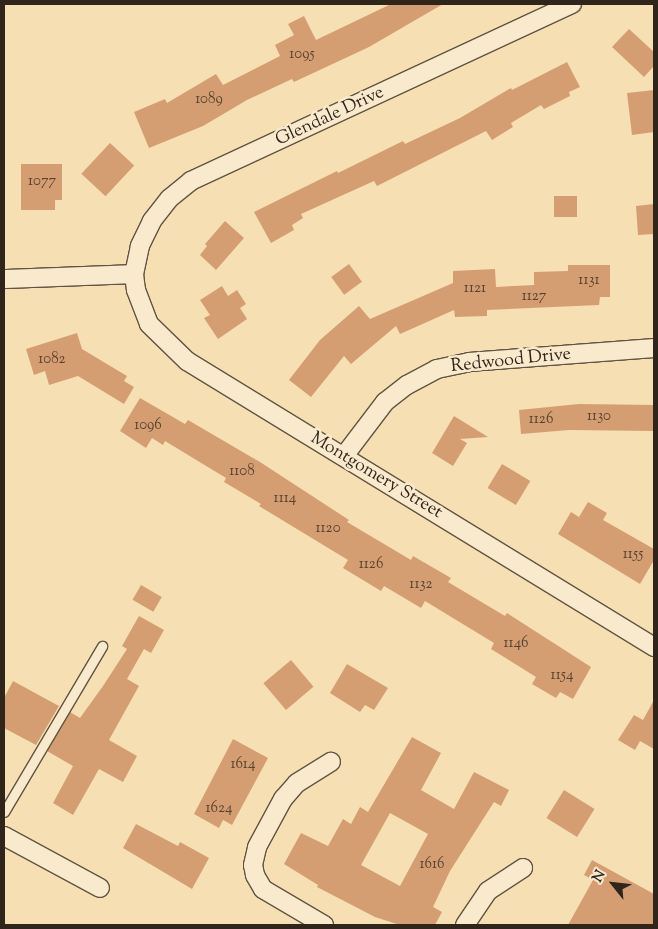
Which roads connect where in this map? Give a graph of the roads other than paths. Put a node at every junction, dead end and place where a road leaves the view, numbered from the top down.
1 (572, 4) edge
2 (134, 274) junction
3 (4, 279) edge
4 (654, 348) edge
5 (344, 456) junction
6 (102, 646) dead end
7 (654, 647) edge
8 (331, 762) dead end
9 (4, 812) edge
10 (4, 836) edge
11 (523, 868) dead end
12 (100, 888) dead end
13 (324, 925) edge
14 (465, 925) edge

1 - 2 street, Glendale Drive
2 - 3 street
2 - 5 street, Montgomery Street
4 - 5 street, Redwood Drive
5 - 7 street, Montgomery Street
6 - 9 lane
8 - 13 street
10 - 12 street
11 - 14 street

